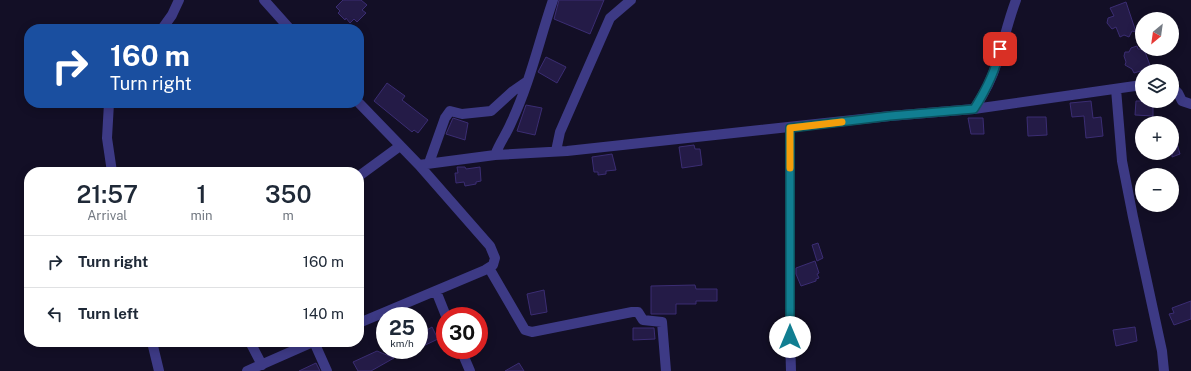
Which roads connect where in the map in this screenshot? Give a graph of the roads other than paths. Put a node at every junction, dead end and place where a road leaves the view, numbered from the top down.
1 (179, 0) edge
2 (264, 0) edge
3 (553, 0) edge
4 (631, 0) edge
5 (1016, 0) edge
6 (165, 24) edge
7 (286, 24) edge
8 (526, 82) junction
9 (1135, 86) edge
10 (1116, 89) junction
11 (1179, 95) edge
12 (1191, 104) edge
13 (109, 108) edge
14 (364, 108) edge
15 (974, 109) junction
16 (790, 128) junction
17 (400, 146) junction
18 (556, 151) junction
19 (495, 155) junction
20 (424, 164) junction
21 (111, 167) edge
22 (364, 172) edge
23 (489, 268) junction
24 (436, 291) junction
25 (442, 307) edge
26 (364, 321) edge
27 (153, 347) edge
28 (253, 347) edge
29 (303, 347) edge
30 (315, 347) edge
31 (465, 359) edge
32 (265, 366) edge
33 (160, 371) edge
34 (247, 371) edge
35 (327, 371) edge
36 (470, 371) edge
37 (666, 371) edge
38 (791, 371) edge
39 (1164, 371) edge

1 - 6 street
2 - 7 street
3 - 8 street
4 - 18 street
5 - 15 street
8 - 19 street
8 - 20 street
9 - 10 street
10 - 15 street
10 - 39 street
11 - 12 street
13 - 21 street
14 - 17 street
15 - 16 street
16 - 18 street
16 - 38 street
17 - 20 street
17 - 22 street
18 - 19 street
19 - 20 street
20 - 23 street
23 - 24 street
23 - 37 street
24 - 25 street
24 - 26 street
27 - 33 street
28 - 32 street
29 - 32 street
30 - 35 street
31 - 36 street
32 - 34 street

